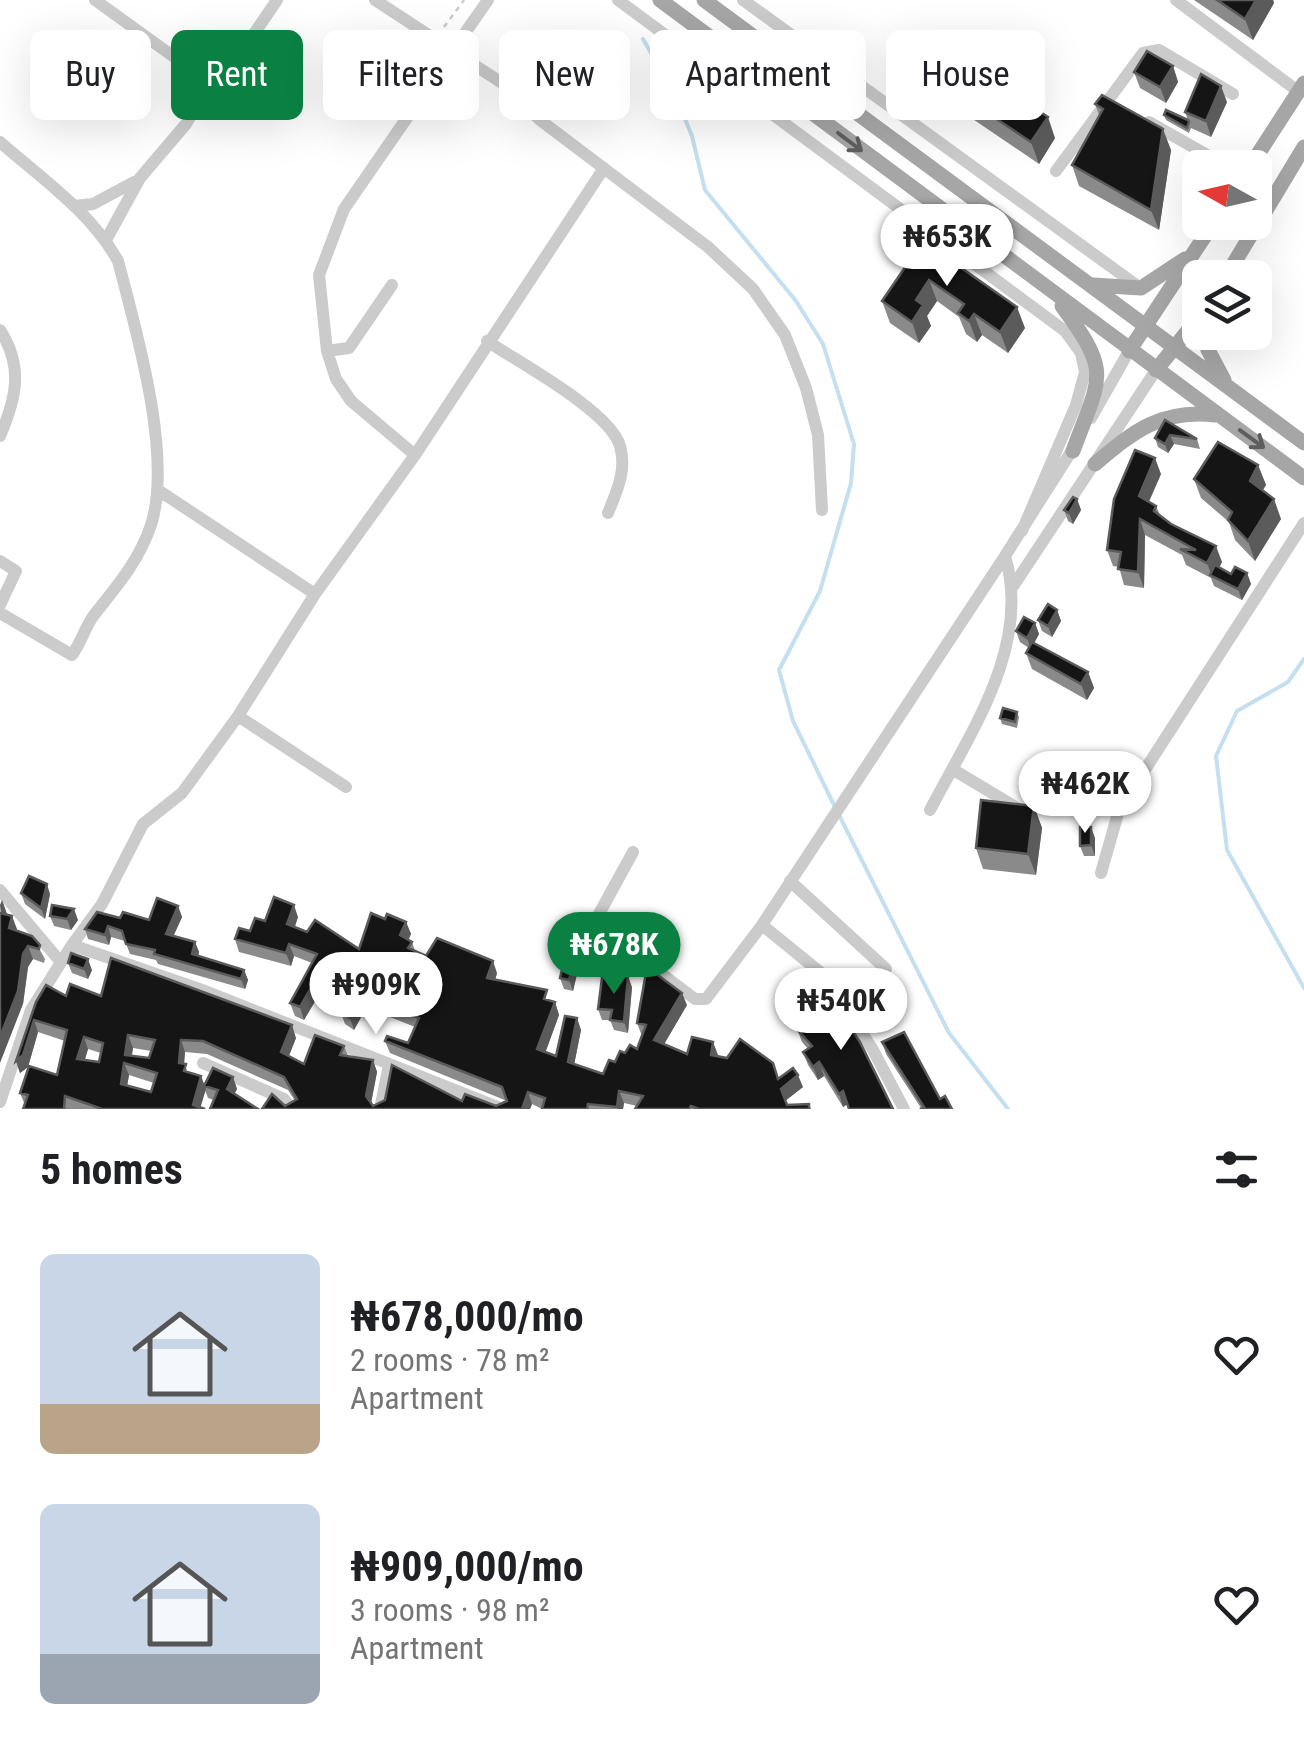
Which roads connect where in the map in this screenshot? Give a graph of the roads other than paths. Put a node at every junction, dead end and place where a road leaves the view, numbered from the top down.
1 (95, 0) edge
2 (277, 0) edge
3 (375, 0) edge
4 (488, 0) edge
5 (618, 0) edge
6 (660, 0) edge
7 (704, 0) edge
8 (743, 0) edge
9 (1176, 0) edge
10 (257, 30) edge
11 (418, 30) edge
12 (467, 30) edge
13 (171, 55) edge
14 (479, 69) edge
15 (1302, 87) edge
16 (1233, 94) dead end
17 (1108, 99) junction
18 (1123, 108) edge
19 (1138, 116) edge
20 (188, 120) edge
21 (405, 120) edge
22 (0, 142) edge
23 (1304, 147) edge
24 (1198, 150) edge
25 (1261, 150) edge
26 (604, 168) junction
27 (1056, 172) dead end
28 (140, 178) junction
29 (74, 206) junction
30 (106, 240) junction
31 (1202, 242) joint
32 (1236, 260) edge
33 (1086, 283) junction
34 (392, 285) dead end
35 (1140, 288) junction
36 (1054, 295) junction
37 (1145, 326) junction
38 (0, 330) edge
39 (1182, 337) edge
40 (487, 341) junction
41 (1174, 347) junction
42 (1129, 350) junction
43 (1208, 350) edge
44 (327, 351) junction
45 (1156, 370) junction
46 (1226, 384) junction
47 (1220, 416) junction
48 (0, 436) edge
49 (1304, 443) edge
50 (1072, 451) junction
51 (416, 455) junction
52 (1094, 464) junction
53 (1304, 478) edge
54 (158, 490) junction
55 (822, 510) dead end
56 (608, 513) dead end
57 (1304, 523) edge
58 (1022, 530) junction
59 (1005, 556) junction
60 (0, 561) edge
61 (1014, 585) junction
62 (315, 594) junction
63 (0, 604) edge
64 (0, 613) edge
65 (238, 716) junction
66 (952, 769) junction
67 (346, 787) dead end
68 (930, 810) dead end
69 (1031, 816) edge
70 (633, 852) dead end
71 (1101, 873) dead end
72 (790, 881) junction
73 (0, 890) edge
74 (762, 925) junction
75 (72, 944) junction
76 (59, 960) junction
77 (886, 969) dead end
78 (203, 1063) dead end
79 (389, 1064) junction
80 (0, 1102) edge
81 (7, 1109) edge
82 (292, 1109) edge
83 (380, 1109) edge
84 (503, 1109) edge
85 (904, 1109) edge

1 - 13 street
2 - 10 street
3 - 11 street
4 - 12 street
5 - 58 street
6 -> 36 main road
7 - 33 main road
8 - 35 street
9 - 15 street
14 - 26 street
15 - 25 main road
16 - 17 street
17 - 18 street
17 - 27 street
19 - 24 street
20 - 28 street
21 - 44 street
22 - 29 street
23 - 32 main road
26 - 40 street
26 - 55 street
28 - 29 street
28 - 30 street
29 - 30 street
30 - 54 street
31 - 35 main road
31 - 37 main road
33 - 35 main road
33 - 37 main road
34 - 44 street
36 - 42 main road
36 - 50 main road
37 - 41 main road
37 - 42 main road
38 - 48 street
39 - 41 main road
40 - 51 street
40 - 56 street
41 - 45 main road
41 - 46 main road
42 - 45 main road
42 - 50 street
43 - 46 main road
44 - 51 street
45 - 47 main road
45 - 52 street
46 - 49 main road
47 - 52 main road
47 -> 53 main road
50 - 58 street
51 - 62 street
52 - 61 street
54 - 62 street
54 - 64 street
57 - 71 street
58 - 59 street
59 - 61 street
59 - 72 street
60 - 63 street
61 - 66 street
62 - 65 street
65 - 67 street
65 - 75 street
66 - 68 street
66 - 69 street
70 - 74 street
72 - 74 street
72 - 77 street
73 - 76 street
74 - 85 street
75 - 76 street
75 - 79 street
76 - 80 street
78 - 82 street
79 - 83 street
79 - 84 street
80 - 81 street

